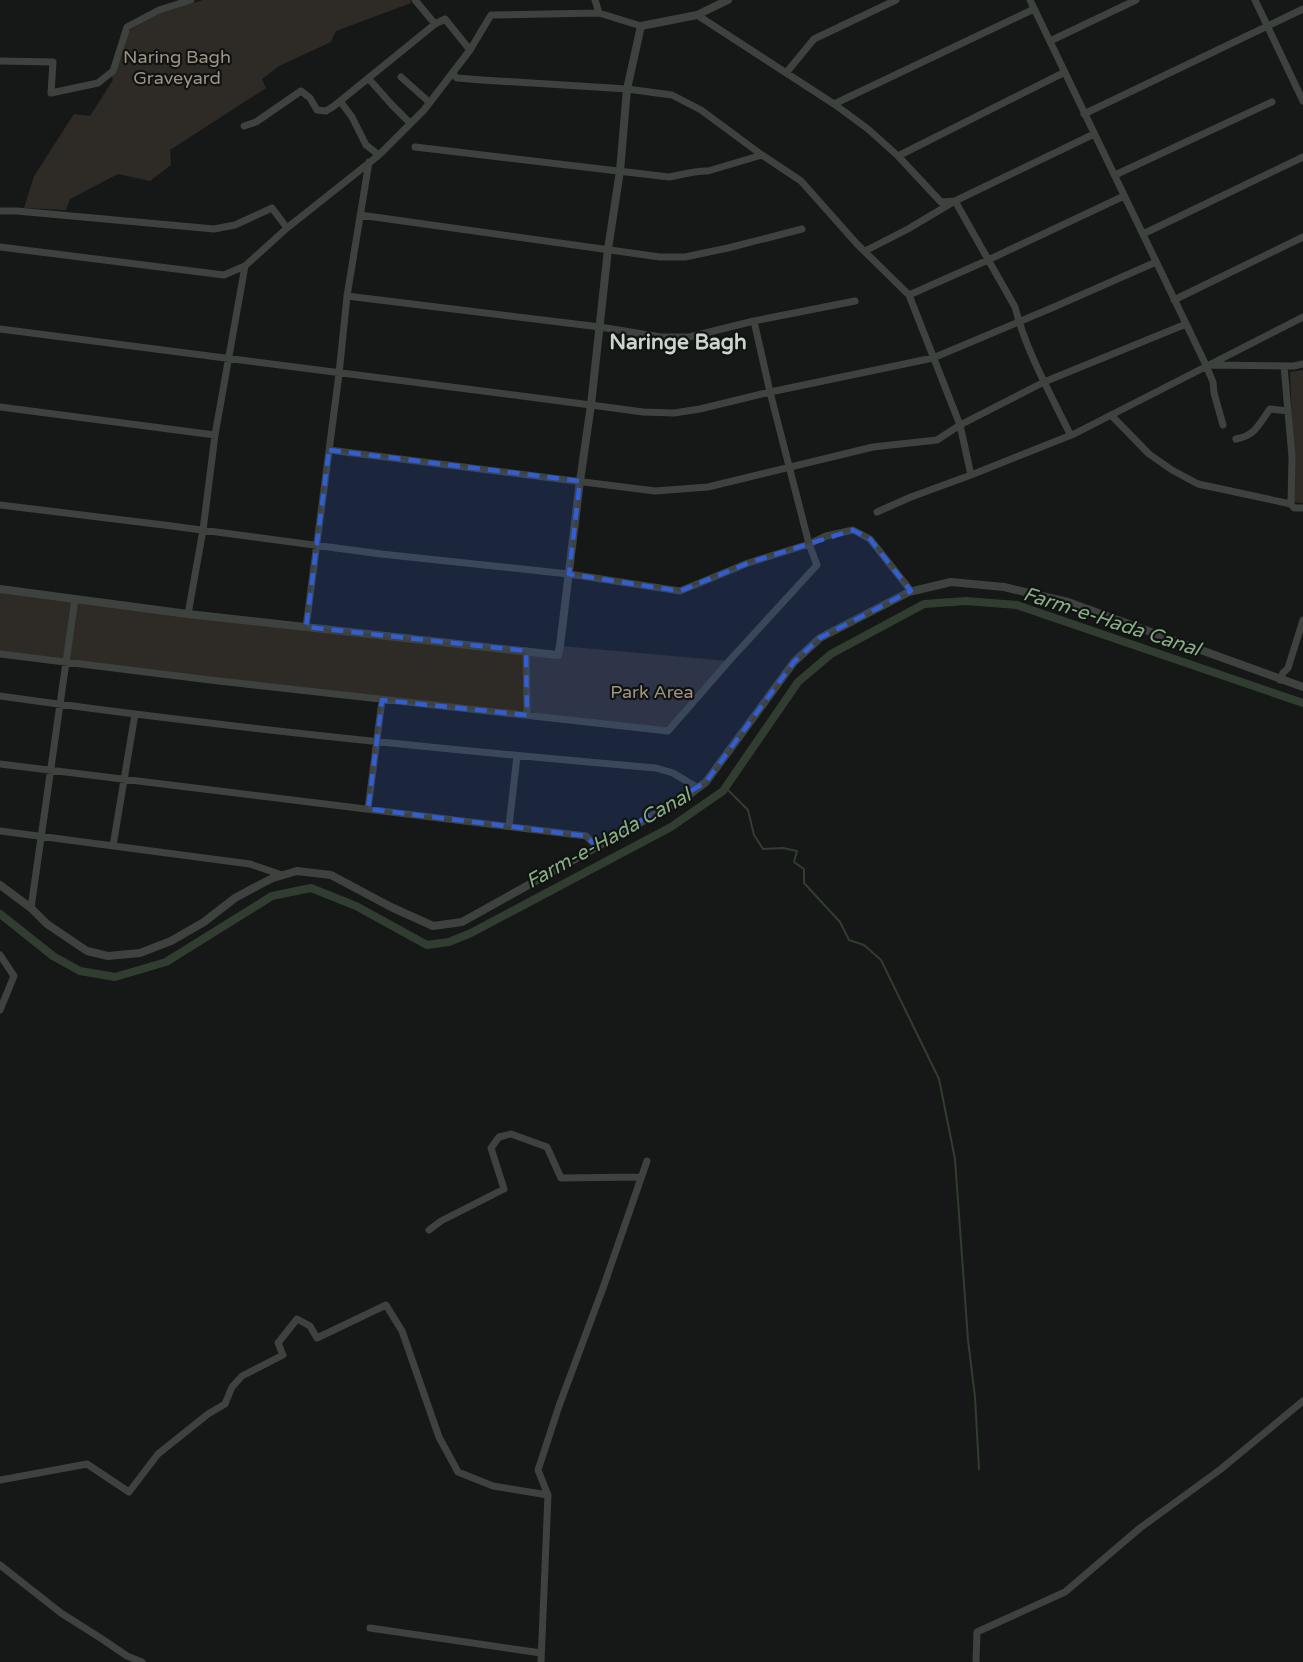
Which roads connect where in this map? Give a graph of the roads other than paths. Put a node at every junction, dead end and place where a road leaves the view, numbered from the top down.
1 (191, 0) edge
2 (415, 0) edge
3 (595, 0) edge
4 (729, 0) edge
5 (896, 0) edge
6 (1030, 0) edge
7 (1136, 0) edge
8 (1255, 0) edge
9 (1034, 9) junction
10 (1303, 9) edge
11 (599, 13) junction
12 (697, 15) junction
13 (435, 24) junction
14 (642, 26) junction
15 (1268, 26) junction
16 (1050, 41) junction
17 (470, 50) junction
18 (0, 61) edge
19 (1065, 72) junction
20 (452, 73) junction
21 (786, 73) junction
22 (401, 76) dead end
23 (368, 78) junction
24 (1300, 87) edge
25 (627, 89) junction
26 (340, 101) junction
27 (1303, 101) edge
28 (429, 102) junction
29 (1272, 102) dead end
30 (834, 104) junction
31 (1084, 114) junction
32 (411, 123) junction
33 (244, 126) dead end
34 (1094, 134) junction
35 (415, 147) dead end
36 (379, 155) junction
37 (762, 155) junction
38 (897, 156) junction
39 (1303, 158) edge
40 (369, 162) junction
41 (620, 171) junction
42 (1115, 175) junction
43 (1124, 196) junction
44 (955, 201) junction
45 (0, 211) edge
46 (360, 215) junction
47 (287, 228) junction
48 (802, 229) dead end
49 (1143, 234) junction
50 (1303, 237) edge
51 (0, 247) edge
52 (608, 249) junction
53 (865, 251) junction
54 (988, 260) junction
55 (1156, 262) junction
56 (245, 266) junction
57 (909, 295) junction
58 (347, 296) junction
59 (1174, 300) junction
60 (855, 302) dead end
61 (1303, 317) edge
62 (754, 321) junction
63 (1019, 322) junction
64 (1186, 324) junction
65 (600, 327) junction
66 (0, 329) edge
67 (229, 358) junction
68 (933, 358) junction
69 (1303, 364) edge
70 (1206, 365) junction
71 (1284, 366) junction
72 (339, 374) junction
73 (1044, 382) junction
74 (770, 392) junction
75 (591, 405) junction
76 (0, 407) edge
77 (1288, 411) junction
78 (1111, 415) junction
79 (960, 425) junction
80 (1223, 425) dead end
81 (1070, 434) junction
82 (215, 435) junction
83 (1236, 439) dead end
84 (329, 450) junction
85 (789, 468) junction
86 (971, 475) junction
87 (580, 481) junction
88 (1291, 504) junction
89 (0, 505) edge
90 (1303, 508) edge
91 (877, 512) dead end
92 (202, 530) junction
93 (809, 544) junction
94 (317, 546) junction
95 (569, 574) junction
96 (0, 589) edge
97 (911, 591) junction
98 (75, 599) junction
99 (188, 614) junction
100 (1303, 620) edge
101 (306, 627) junction
102 (526, 651) junction
103 (0, 654) edge
104 (66, 664) junction
105 (1280, 680) junction
106 (1303, 687) edge
107 (0, 696) edge
108 (382, 700) junction
109 (60, 704) junction
110 (135, 714) junction
111 (527, 715) junction
112 (377, 741) junction
113 (517, 756) junction
114 (0, 764) edge
115 (51, 770) junction
116 (124, 779) junction
117 (698, 788) junction
118 (368, 809) junction
119 (509, 826) junction
120 (0, 831) edge
121 (41, 837) junction
122 (113, 846) junction
123 (597, 847) junction
124 (282, 875) junction
125 (0, 885) edge
126 (31, 908) junction
127 (0, 955) edge
128 (0, 1010) edge
129 (647, 1161) dead end
130 (641, 1177) junction
131 (429, 1230) dead end
132 (1303, 1401) edge
133 (0, 1480) edge
134 (548, 1495) junction
135 (0, 1564) edge
136 (370, 1628) dead end
137 (541, 1653) junction
138 (142, 1662) edge
139 (541, 1662) edge
140 (976, 1662) edge

1 - 18 street
2 - 13 street
3 - 11 street
4 - 12 street
5 - 21 street
6 - 9 street
7 - 16 street
8 - 15 street
9 - 16 street
9 - 30 street
10 - 15 street
11 - 14 street
11 - 17 street
12 - 14 street
12 - 21 street
13 - 17 street
13 - 23 street
14 - 25 street
15 - 24 street
15 - 31 street
16 - 19 street
17 - 20 street
19 - 31 street
19 - 38 street
20 - 25 street
20 - 28 street
21 - 30 street
22 - 28 street
23 - 26 street
23 - 32 street
24 - 27 street
25 - 37 street
25 - 41 street
26 - 33 street
26 - 36 street
28 - 32 street
29 - 42 street
30 - 38 street
31 - 34 street
32 - 36 street
34 - 42 street
34 - 44 street
35 - 41 street
36 - 40 street
37 - 41 street
37 - 53 street
38 - 44 street
39 - 49 street
40 - 46 street
40 - 47 street
41 - 52 street
42 - 43 street
43 - 49 street
43 - 54 street
44 - 53 street
44 - 54 street
45 - 47 street
46 - 52 street
46 - 58 street
47 - 56 street
48 - 52 street
49 - 55 street
50 - 59 street
51 - 56 street
52 - 65 street
53 - 57 street
54 - 57 street
54 - 63 street
55 - 59 street
55 - 63 street
56 - 67 street
57 - 68 street
58 - 65 street
58 - 72 street
59 - 64 street
60 - 62 street
61 - 70 street
62 - 65 street
62 - 74 street
63 - 68 street
63 - 73 street
64 - 70 street
64 - 73 street
65 - 75 street
66 - 67 street
67 - 72 street
67 - 82 street
68 - 74 street
68 - 79 street
69 - 71 street
70 - 71 street
70 - 78 street
70 - 80 street
71 - 77 street
72 - 75 street
72 - 84 street
73 - 79 street
73 - 81 street
74 - 75 street
74 - 85 street
75 - 87 street
76 - 82 street
77 - 83 street
77 - 88 street
78 - 81 street
78 - 88 street
79 - 85 street
79 - 86 street
81 - 86 street
82 - 92 street
84 - 87 street
84 - 94 street
85 - 87 street
85 - 93 street
86 - 91 street
87 - 95 street
88 - 90 street
89 - 92 street
92 - 94 street
92 - 99 street
93 - 95 street
93 - 97 street
93 - 111 street
94 - 95 street
94 - 101 street
95 - 102 street
96 - 98 street
97 - 105 street
97 - 117 street
98 - 99 street
98 - 104 street
99 - 101 street
100 - 105 street
101 - 102 street
102 - 111 street
103 - 104 street
104 - 108 street
104 - 109 street
105 - 106 street
107 - 109 street
108 - 111 street
108 - 112 street
109 - 110 street
109 - 115 street
110 - 112 street
110 - 116 street
112 - 113 street
112 - 118 street
113 - 117 street
113 - 119 street
114 - 115 street
115 - 116 street
115 - 121 street
116 - 118 street
116 - 122 street
117 - 123 street
118 - 119 street
119 - 123 street
120 - 121 street
121 - 122 street
121 - 126 street
122 - 124 street
123 - 124 street
124 - 126 street
125 - 126 street
127 - 128 street
129 - 130 street
130 - 131 street
130 - 134 street
132 - 140 street
133 - 134 street
134 - 137 street
135 - 138 street
136 - 137 street
137 - 139 street

